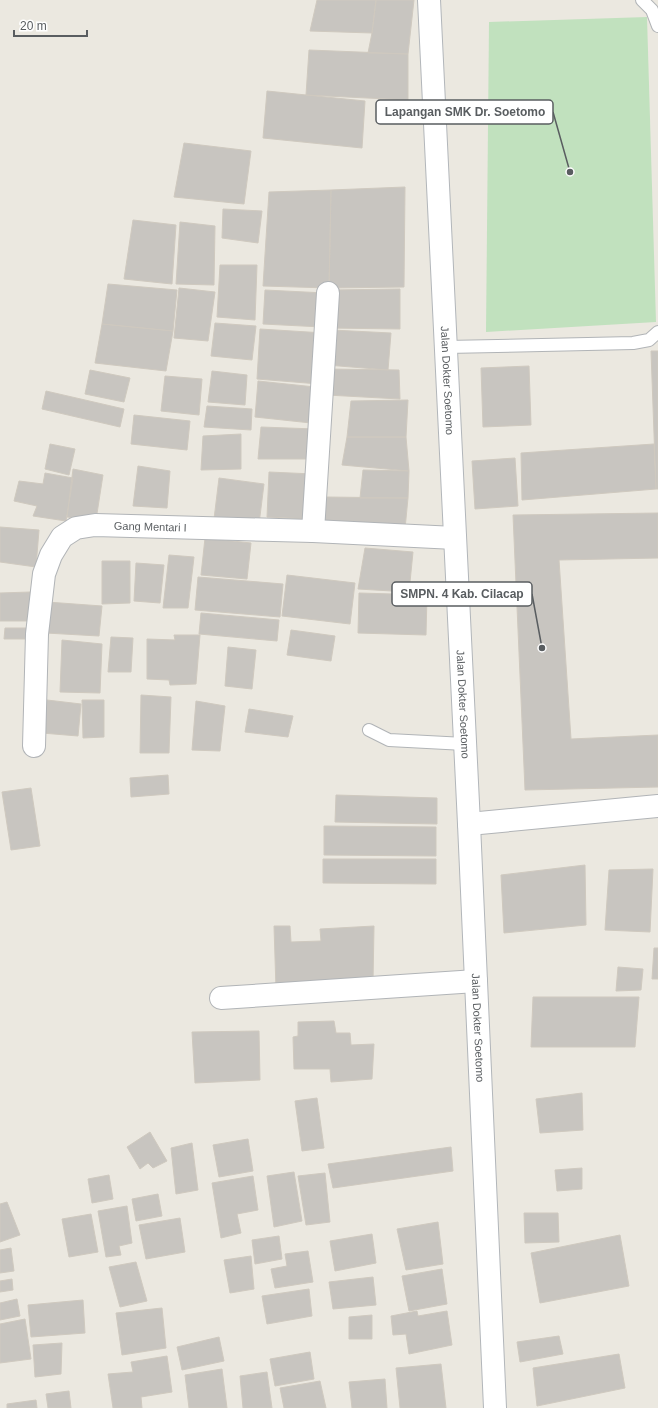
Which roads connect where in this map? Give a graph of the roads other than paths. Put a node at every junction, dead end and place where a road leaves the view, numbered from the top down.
1 (429, 0) edge
2 (642, 0) edge
3 (658, 26) edge
4 (328, 293) dead end
5 (658, 332) edge
6 (446, 347) junction
7 (313, 531) junction
8 (454, 538) junction
9 (369, 730) dead end
10 (465, 744) junction
11 (34, 746) dead end
12 (658, 806) edge
13 (469, 824) junction
14 (476, 981) junction
15 (221, 998) dead end
16 (495, 1408) edge

1 - 6 street, Jalan Dokter Soetomo
2 - 3 lane
4 - 7 street
5 - 6 lane
6 - 8 street, Jalan Dokter Soetomo
7 - 8 street, Gang Mentari I
7 - 11 street, Gang Mentari I
8 - 10 street, Jalan Dokter Soetomo
9 - 10 lane
10 - 13 street, Jalan Dokter Soetomo
12 - 13 street
13 - 14 street, Jalan Dokter Soetomo
14 - 15 street
14 - 16 street, Jalan Dokter Soetomo

